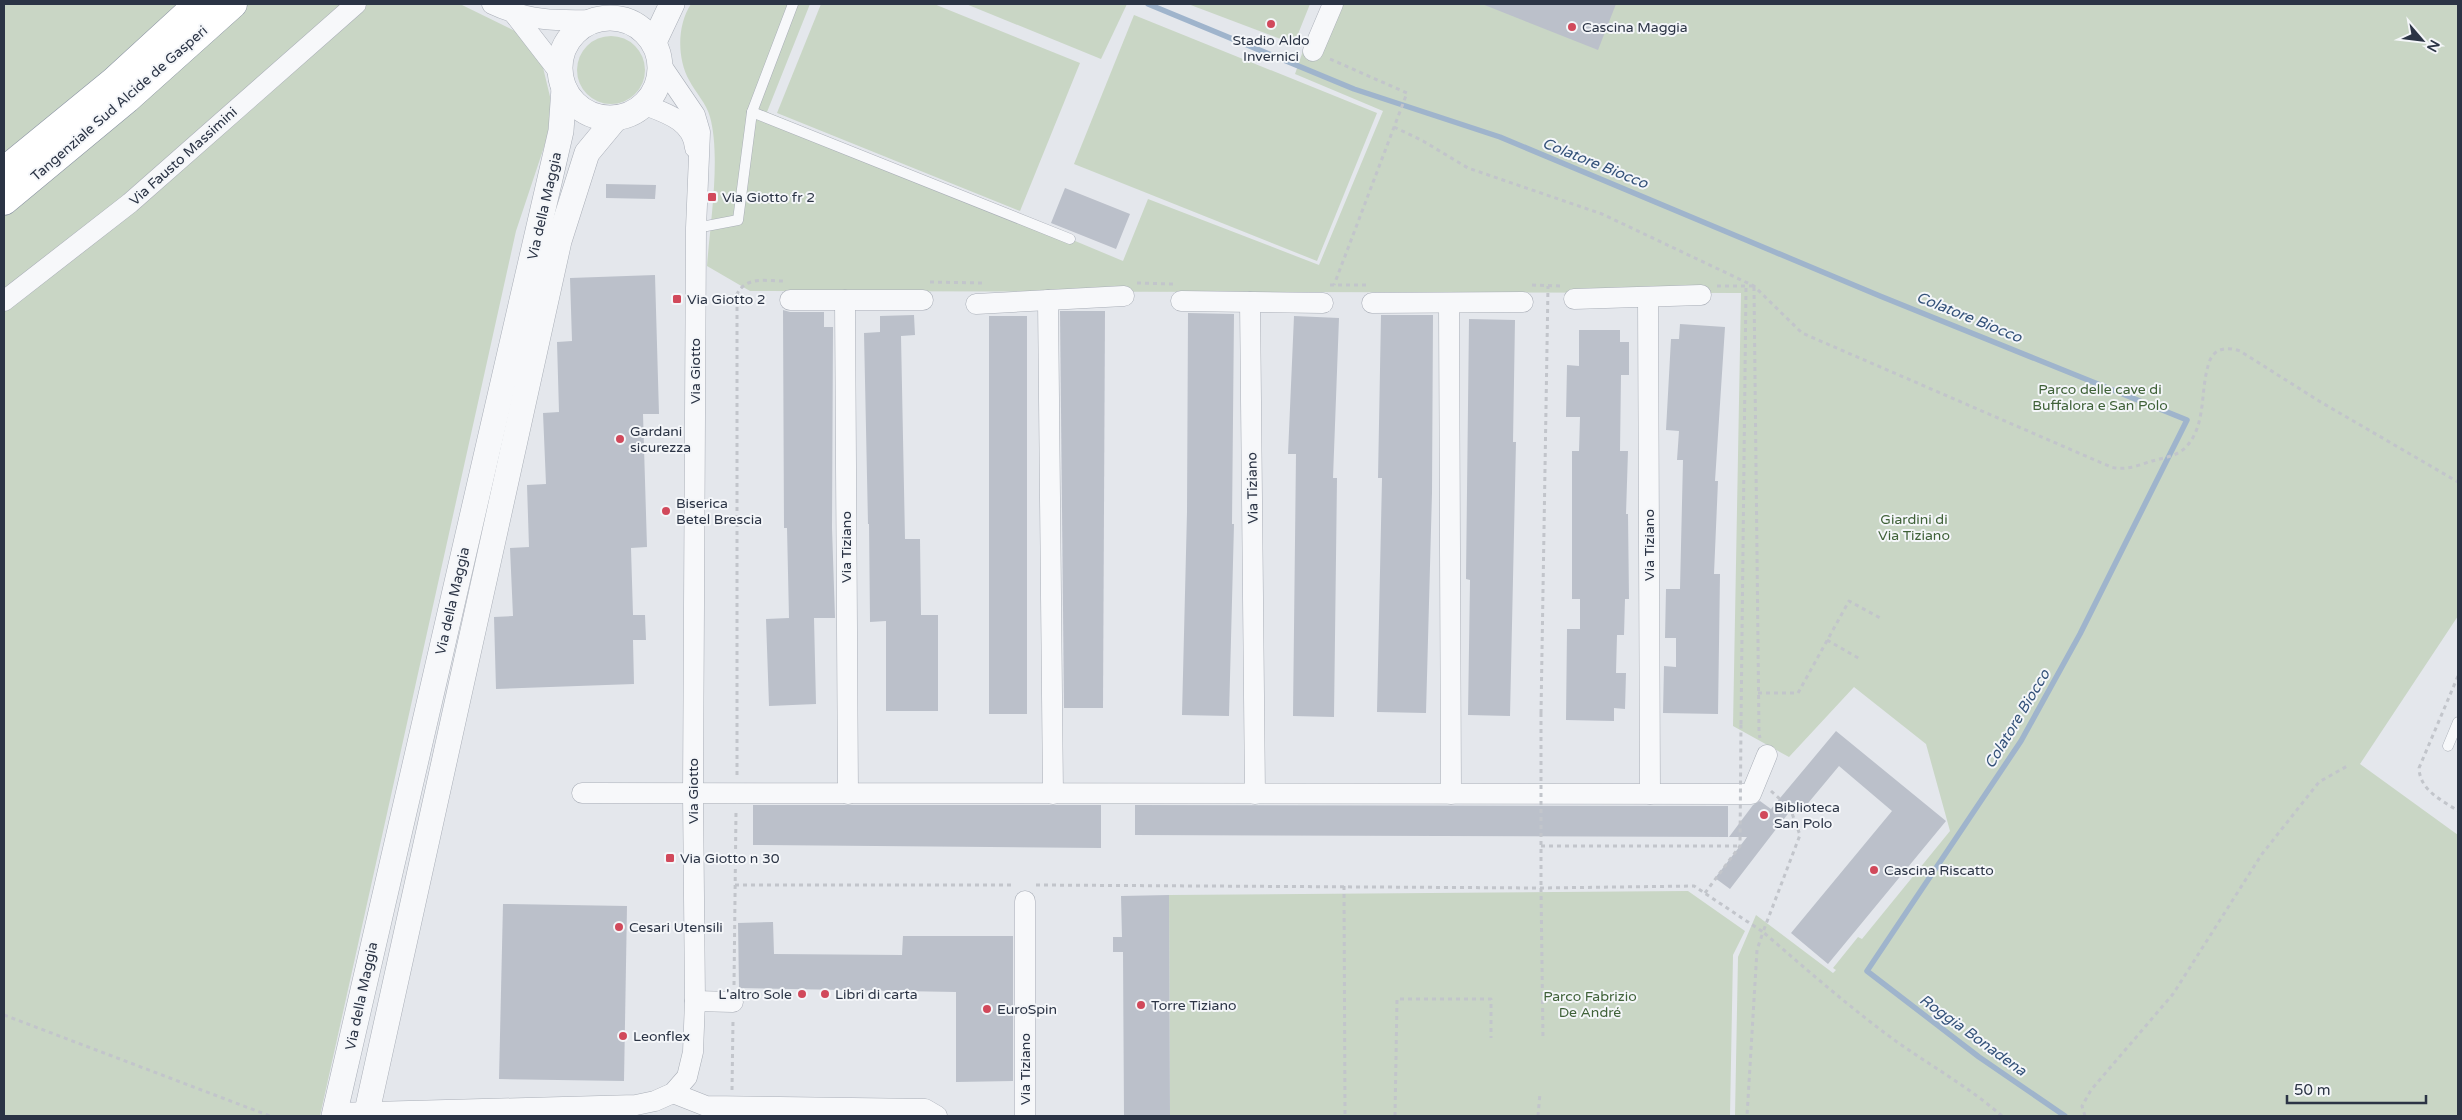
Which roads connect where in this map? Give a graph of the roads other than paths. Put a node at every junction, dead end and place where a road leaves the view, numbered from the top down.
1 (198, 4) edge
2 (234, 4) edge
3 (356, 4) edge
4 (492, 4) edge
5 (672, 4) edge
6 (793, 4) edge
7 (1333, 4) edge
8 (610, 13) edge
9 (515, 15) junction
10 (1313, 51) road end
11 (658, 54) junction
12 (562, 81) junction
13 (645, 105) junction
14 (752, 112) junction
15 (616, 118) junction
16 (4, 171) edge
17 (698, 174) junction
18 (4, 201) edge
19 (696, 228) junction
20 (1070, 239) dead end
21 (1130, 290) road end
22 (789, 291) road end
23 (925, 291) road end
24 (1709, 291) road end
25 (1178, 292) road end
26 (1571, 292) road end
27 (1324, 294) road end
28 (1373, 294) road end
29 (1526, 294) road end
30 (1648, 297) junction
31 (845, 300) junction
32 (1048, 300) junction
33 (4, 301) edge
34 (1250, 302) junction
35 (1449, 303) junction
36 (976, 304) dead end
37 (2458, 722) edge
38 (2448, 746) dead end
39 (1767, 756) road end
40 (582, 793) dead end
41 (693, 794) junction
42 (848, 794) junction
43 (1053, 794) junction
44 (1255, 794) junction
45 (1451, 794) junction
46 (1650, 794) junction
47 (1028, 890) road end
48 (695, 1001) junction
49 (733, 1002) road end
50 (673, 1093) junction
51 (495, 1113) edge
52 (366, 1114) edge
53 (335, 1115) edge
54 (937, 1116) edge
55 (1025, 1116) edge

1 - 16 highway, Tangenziale Sud Alcide de Gasperi
2 - 18 highway, Tangenziale Sud Alcide de Gasperi
3 - 33 street, Via Fausto Massimini
4 - 9 street
5 - 11 street
6 - 14 lane
7 - 10 street
8 - 9 street
8 - 11 street
8 - 12 street
9 - 12 street
11 - 13 street
11 - 17 street, Via Giotto
12 - 15 street
12 - 53 street, Via della Maggia
13 - 15 street
13 - 17 street, Via Giotto
14 - 19 lane
14 - 20 lane
15 - 52 street, Via della Maggia
17 - 19 street, Via Giotto
19 - 41 street, Via Giotto
21 - 32 street
22 - 31 street
23 - 31 street
24 - 30 street
25 - 34 street
26 - 30 street
27 - 34 street
28 - 35 street
29 - 35 street
30 - 46 street, Via Tiziano
31 - 42 street, Via Tiziano
32 - 36 street
32 - 43 street
34 - 44 street, Via Tiziano
35 - 45 street
37 - 38 lane
39 - 46 street
40 - 41 street
41 - 42 street
41 - 48 street, Via Giotto
42 - 43 street
43 - 44 street
44 - 45 street
45 - 46 street
47 - 55 street, Via Tiziano
48 - 49 street
48 - 50 street, Via Giotto
50 - 51 street
50 - 54 street
51 - 52 street
52 - 53 street, Via della Maggia

